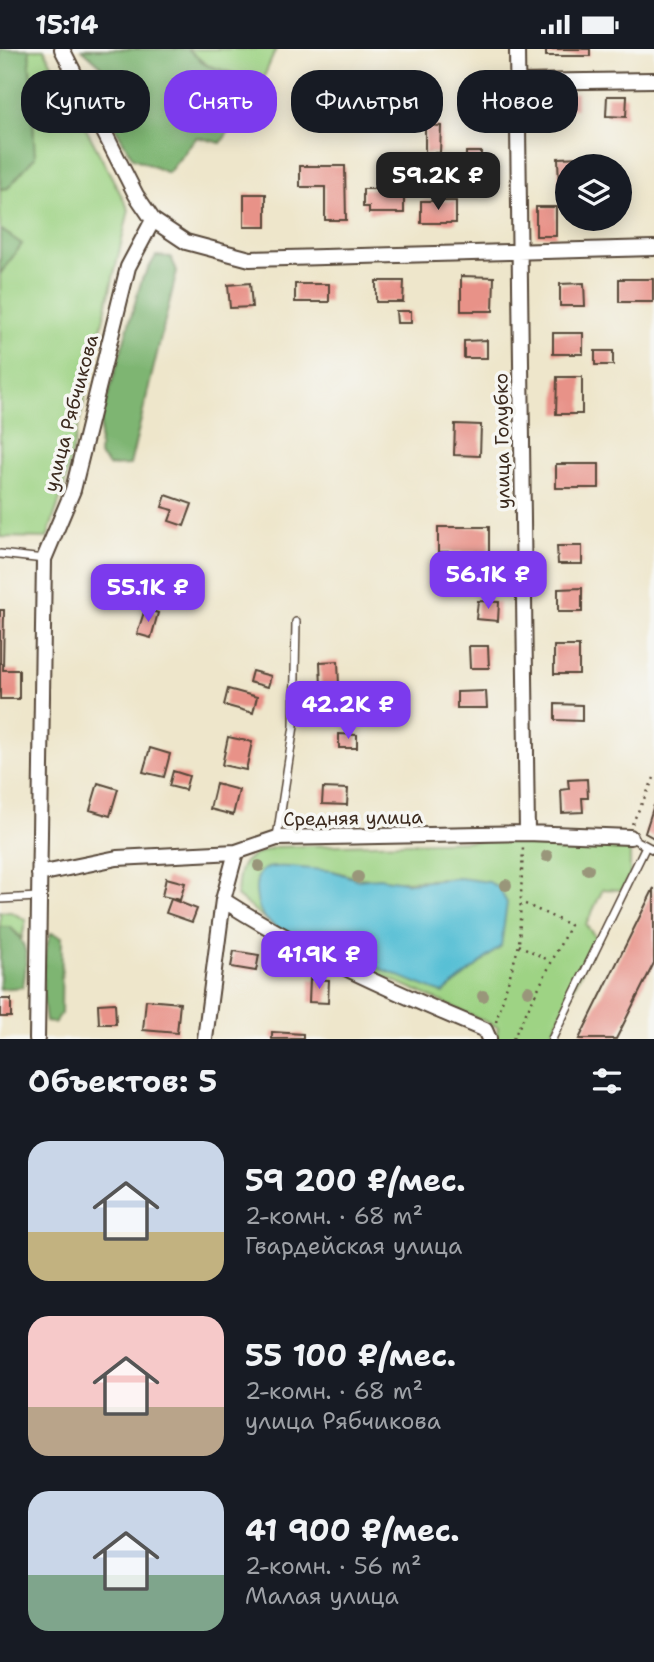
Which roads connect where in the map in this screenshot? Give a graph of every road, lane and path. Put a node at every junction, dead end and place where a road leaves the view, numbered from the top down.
1 (62, 49) edge
2 (517, 49) edge
3 (518, 70) edge
4 (654, 80) edge
5 (578, 81) edge
6 (518, 133) edge
7 (153, 220) junction
8 (654, 248) edge
9 (519, 253) junction
10 (0, 554) edge
11 (44, 559) junction
12 (296, 622) dead end
13 (654, 778) edge
14 (527, 833) junction
15 (630, 837) junction
16 (276, 838) junction
17 (646, 846) junction
18 (654, 850) edge
19 (236, 852) junction
20 (39, 874) junction
21 (38, 897) junction
22 (0, 899) edge
23 (223, 900) junction
24 (521, 902) junction
25 (519, 945) junction
26 (552, 962) junction
27 (489, 1037) edge
28 (37, 1039) edge
29 (205, 1039) edge
30 (513, 1039) edge
31 (552, 1039) edge

1 - 7 street
2 - 3 street, улица Голубко
4 - 5 street
6 - 9 street, улица Голубко
7 - 9 street
7 - 11 street, улица Рябчикова
8 - 9 street
9 - 14 street, улица Голубко
10 - 11 lane
11 - 20 street, улица Рябчикова
12 - 16 lane
13 - 15 path
14 - 15 street, Средняя улица
14 - 16 street, Средняя улица
14 - 24 path
15 - 17 lane
16 - 19 street, Средняя улица
17 - 18 lane
17 - 31 lane
19 - 20 street, Средняя улица
19 - 23 street
20 - 21 street, улица Рябчикова
21 - 22 lane
21 - 28 street, улица Рябчикова
23 - 27 street
23 - 29 street
24 - 25 path
24 - 26 path
25 - 26 path
25 - 27 path
26 - 30 path

